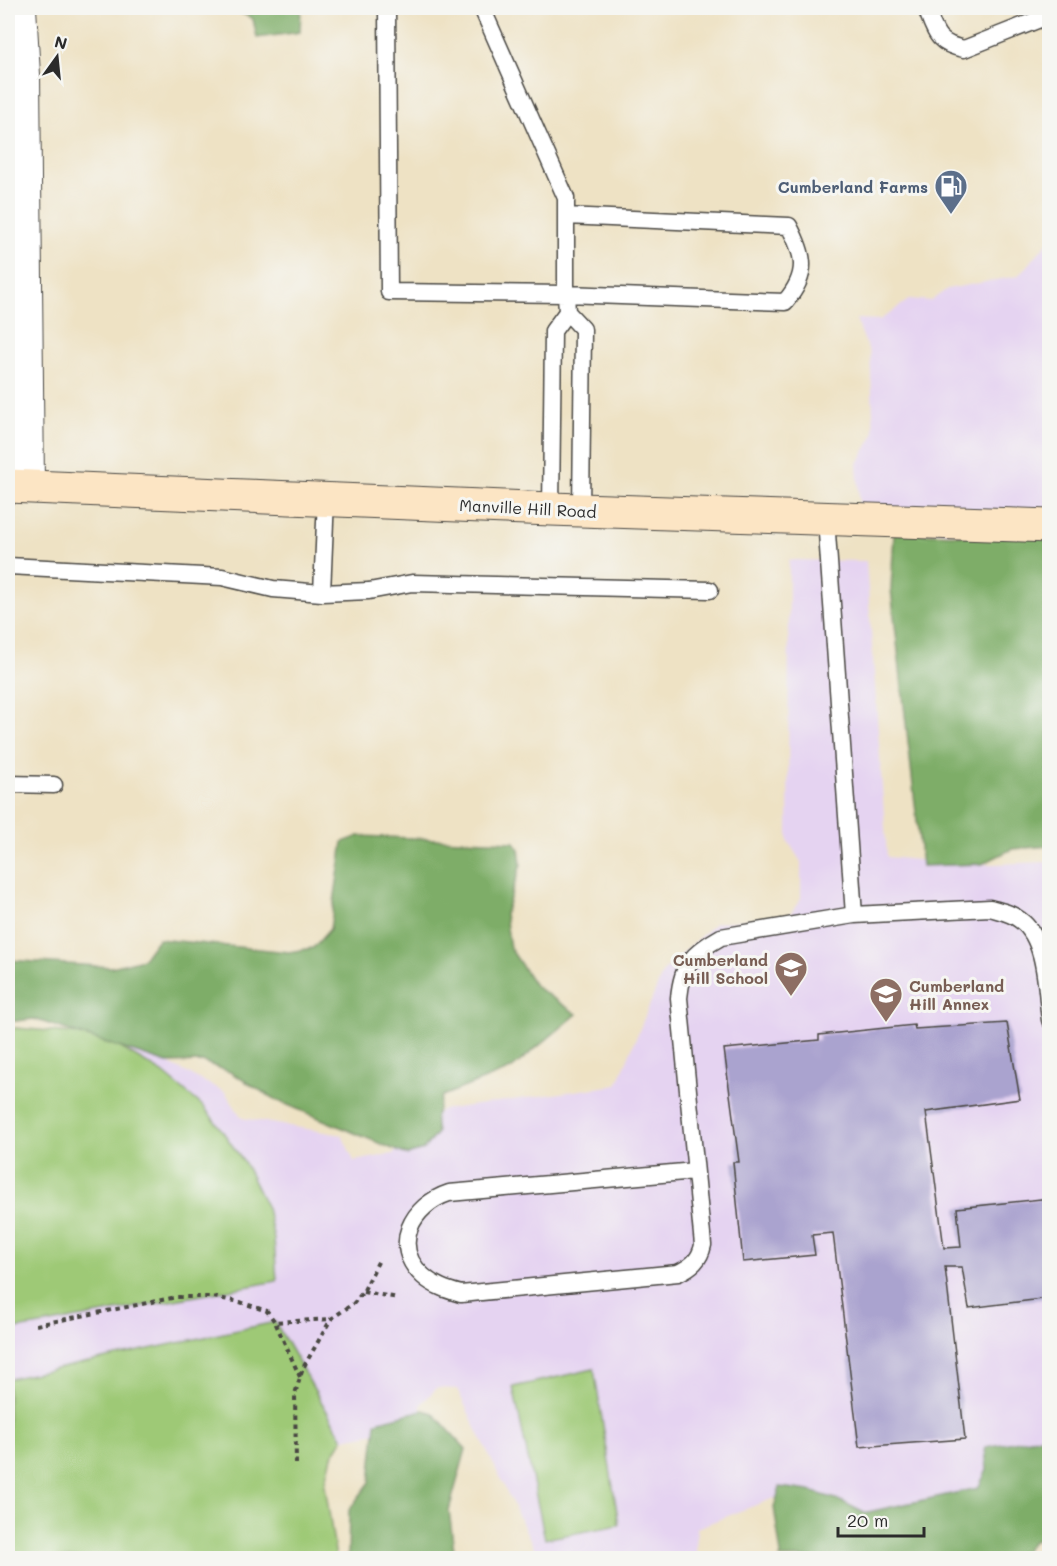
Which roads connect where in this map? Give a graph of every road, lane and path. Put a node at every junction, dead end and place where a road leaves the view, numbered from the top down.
1 (20, 8) edge
2 (387, 8) edge
3 (482, 8) edge
4 (926, 8) edge
5 (1050, 15) edge
6 (566, 216) junction
7 (566, 294) junction
8 (567, 312) junction
9 (18, 486) edge
10 (326, 498) junction
11 (566, 510) junction
12 (826, 519) junction
13 (1050, 526) edge
14 (8, 566) edge
15 (710, 590) dead end
16 (322, 593) junction
17 (8, 784) edge
18 (54, 785) dead end
19 (854, 915) junction
20 (1050, 1020) edge
21 (696, 1171) junction
22 (380, 1260) dead end
23 (363, 1292) junction
24 (398, 1298) dead end
25 (330, 1319) junction
26 (275, 1322) junction
27 (36, 1326) dead end
28 (300, 1377) junction
29 (296, 1464) dead end

1 - 9 street
2 - 7 lane
3 - 6 lane
4 - 5 lane
6 - 7 lane
6 - 7 lane
7 - 8 lane
8 - 11 lane
8 - 11 lane
9 - 10 main road, Manville Hill Road
10 - 11 main road, Manville Hill Road
10 - 16 lane
11 - 12 main road, Manville Hill Road
12 - 13 main road, Manville Hill Road
12 - 19 lane
14 - 16 lane
15 - 16 lane
17 - 18 lane
19 - 20 lane
19 - 21 lane
21 - 21 lane
22 - 23 path
23 - 24 path
23 - 25 path
25 - 26 path
25 - 28 path
26 - 27 path
26 - 28 path
28 - 29 path

